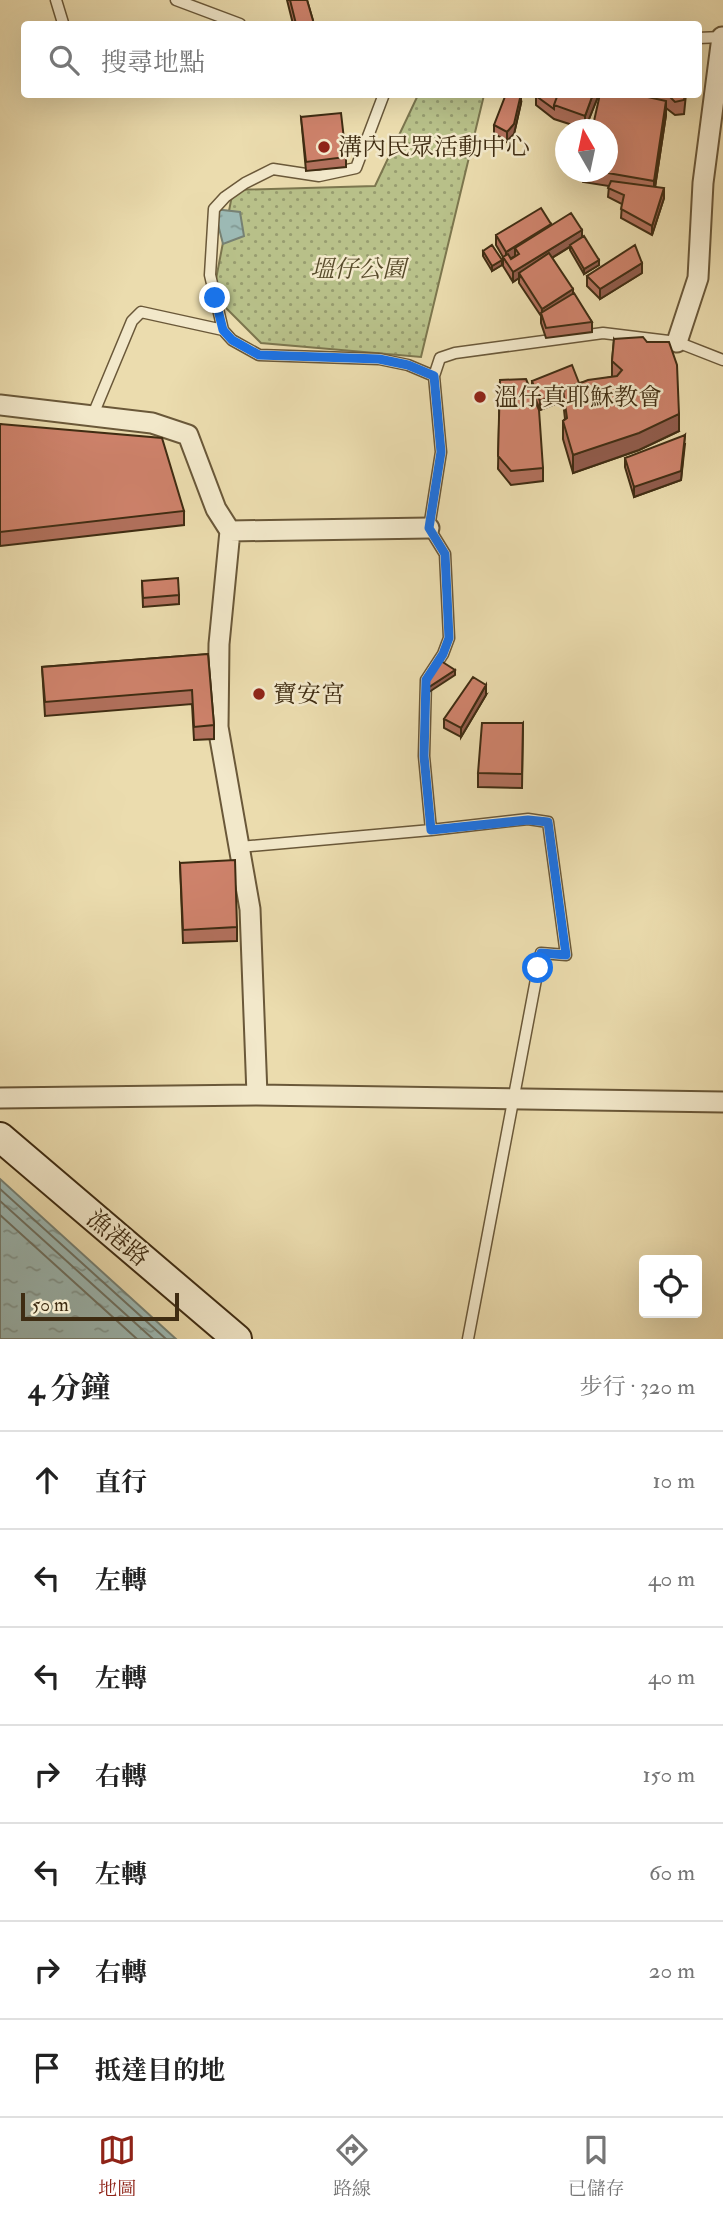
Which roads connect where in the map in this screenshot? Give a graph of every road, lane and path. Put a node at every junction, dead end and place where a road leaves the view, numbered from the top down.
1 (56, 0) edge
2 (176, 0) edge
3 (62, 21) edge
4 (232, 21) edge
5 (722, 37) edge
6 (702, 38) edge
7 (382, 98) edge
8 (223, 330) junction
9 (677, 342) junction
10 (723, 360) edge
11 (434, 376) junction
12 (0, 405) edge
13 (92, 418) junction
14 (429, 528) junction
15 (230, 531) junction
16 (431, 830) junction
17 (240, 847) junction
18 (257, 1095) junction
19 (0, 1098) edge
20 (513, 1098) junction
21 (723, 1102) edge
22 (0, 1138) edge
23 (237, 1339) edge
24 (468, 1339) edge

1 - 3 lane
2 - 4 lane
5 - 6 lane
5 - 9 street
7 - 8 lane
8 - 11 lane
8 - 13 lane
9 - 10 lane
9 - 11 lane
11 - 14 lane
12 - 13 street
13 - 15 street
14 - 15 street
14 - 16 lane
15 - 17 street
16 - 17 lane
16 - 20 lane
17 - 18 street
18 - 19 street
18 - 20 street
20 - 21 street
20 - 24 lane
22 - 23 street, 漁港路

